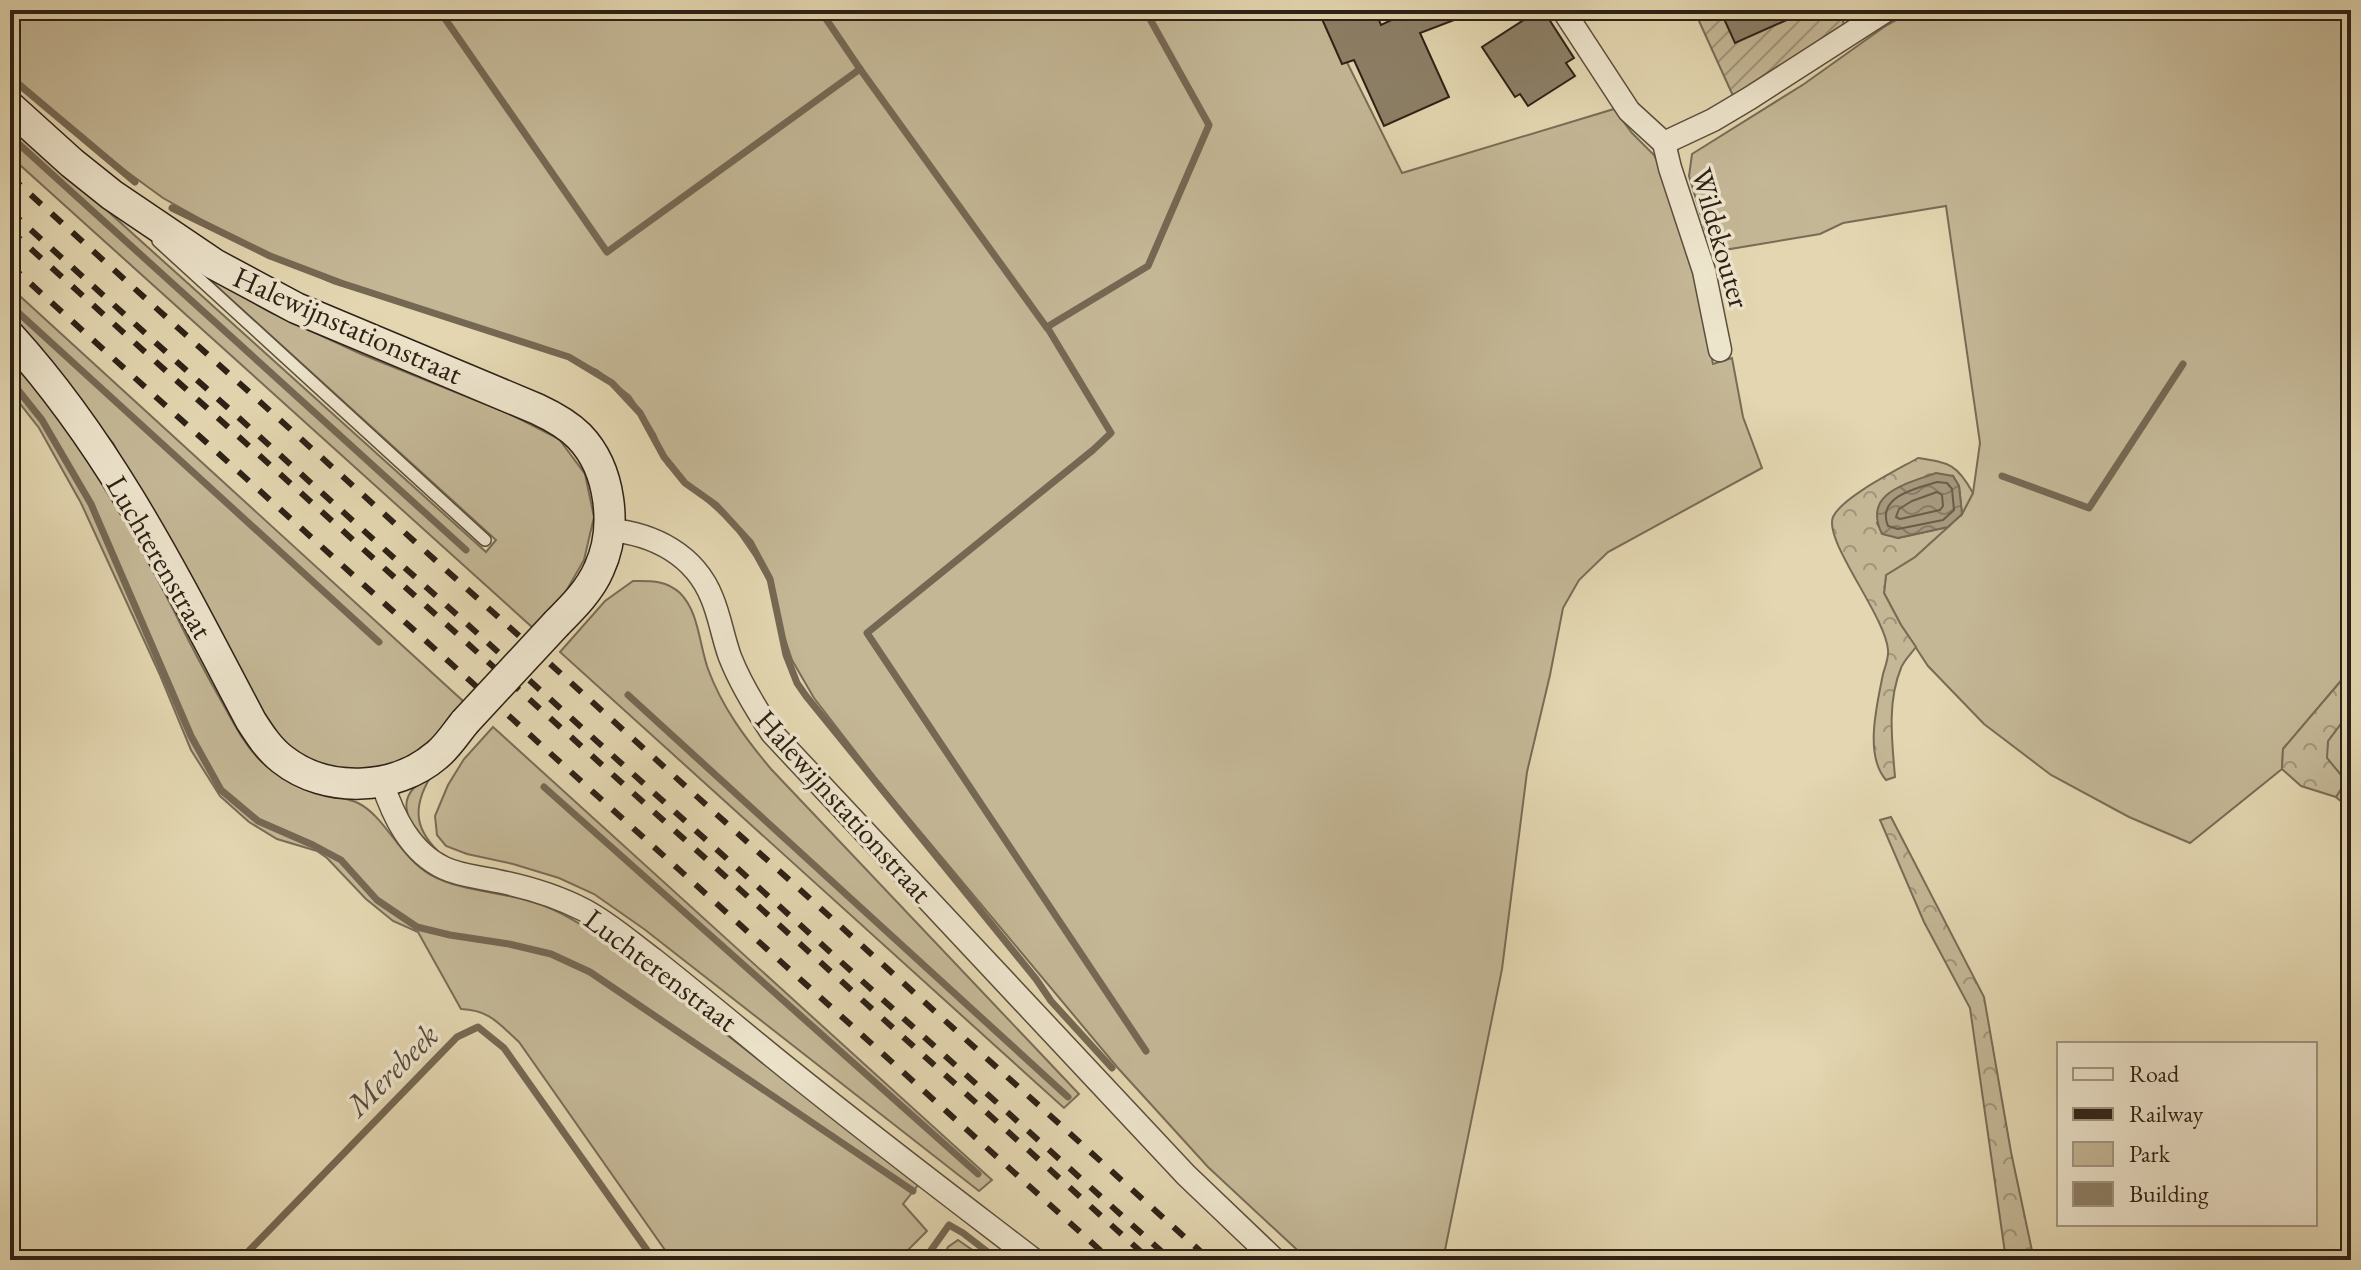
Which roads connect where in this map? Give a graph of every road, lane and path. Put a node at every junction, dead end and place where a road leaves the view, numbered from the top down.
1 (1563, 10) edge
2 (1887, 10) edge
3 (10, 107) edge
4 (1664, 143) junction
5 (72, 163) junction
6 (10, 336) edge
7 (1720, 350) dead end
8 (610, 530) junction
9 (485, 540) dead end
10 (382, 782) junction
11 (1034, 1260) edge
12 (1275, 1260) edge

1 - 4 street
2 - 4 street
3 - 5 street, Halewijnstationstraat
4 - 7 street, Wildekouter
5 - 8 street, Halewijnstationstraat
5 - 9 lane
6 - 10 street, Luchterenstraat
8 - 10 street, Halewijnstationstraat, bridge
8 - 12 street, Halewijnstationstraat
10 - 11 street, Luchterenstraat

